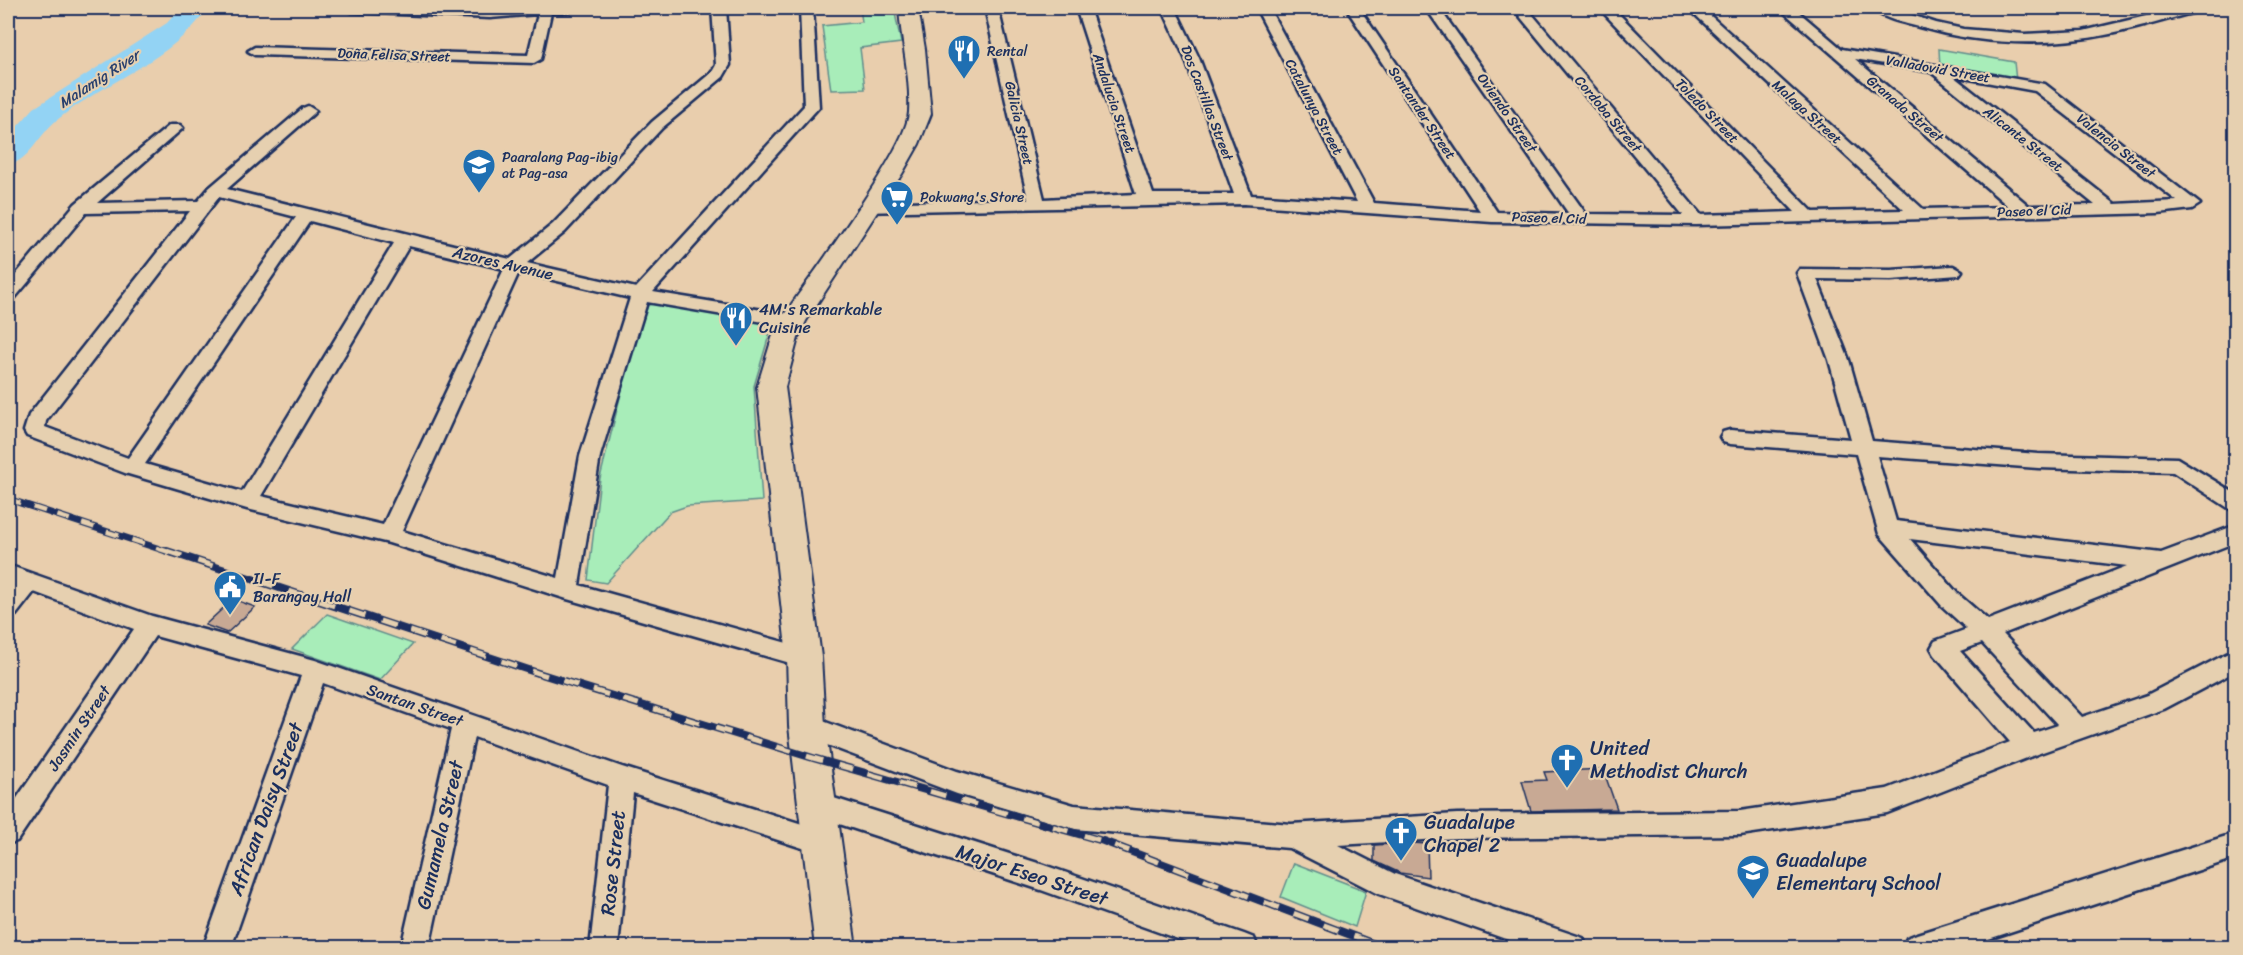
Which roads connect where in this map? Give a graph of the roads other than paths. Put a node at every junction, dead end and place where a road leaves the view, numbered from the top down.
1 (352, 8) edge
2 (570, 8) edge
3 (719, 8) edge
4 (807, 8) edge
5 (908, 8) edge
6 (991, 8) edge
7 (1082, 8) edge
8 (1169, 8) edge
9 (1263, 8) edge
10 (1353, 8) edge
11 (1433, 8) edge
12 (1520, 8) edge
13 (1606, 8) edge
14 (1695, 8) edge
15 (1786, 8) edge
16 (1879, 8) edge
17 (2195, 8) edge
18 (546, 9) edge
19 (2130, 11) dead end
20 (2147, 18) junction
21 (255, 51) dead end
22 (1837, 52) junction
23 (1934, 69) junction
24 (2040, 87) joint
25 (308, 111) dead end
26 (175, 128) dead end
27 (215, 191) junction
28 (1146, 199) junction
29 (1244, 200) junction
30 (1037, 204) junction
31 (2192, 204) joint
32 (203, 206) junction
33 (1367, 206) junction
34 (867, 207) junction
35 (81, 208) junction
36 (2111, 209) junction
37 (2024, 211) junction
38 (306, 215) junction
39 (1920, 215) junction
40 (1808, 216) junction
41 (1492, 217) junction
42 (1581, 219) junction
43 (1696, 219) junction
44 (404, 240) junction
45 (514, 265) junction
46 (1953, 271) dead end
47 (8, 295) edge
48 (640, 295) junction
49 (793, 321) junction
50 (1730, 437) dead end
51 (1864, 448) junction
52 (132, 468) junction
53 (247, 501) junction
54 (2235, 505) edge
55 (1887, 528) junction
56 (2235, 533) edge
57 (388, 535) junction
58 (2164, 562) junction
59 (18, 578) edge
60 (567, 590) junction
61 (8, 609) edge
62 (150, 625) junction
63 (1987, 633) junction
64 (804, 657) junction
65 (2235, 658) edge
66 (315, 670) junction
67 (465, 722) junction
68 (2078, 729) junction
69 (810, 742) junction
70 (2029, 746) junction
71 (622, 778) junction
72 (818, 805) junction
73 (8, 832) edge
74 (1291, 836) junction
75 (821, 842) junction
76 (2235, 845) edge
77 (217, 948) edge
78 (415, 948) edge
79 (604, 948) edge
80 (836, 948) edge
81 (1244, 948) edge
82 (1573, 948) edge
83 (1917, 948) edge

1 - 18 street
2 - 18 street
3 - 45 street
4 - 48 street
5 - 34 street
6 - 30 street, Galicia Street
7 - 28 street, Andalucia Street
8 - 29 street, Dos Castillas Street
9 - 33 street, Catalunya Street
10 - 41 street, Santander Street
11 - 42 street, Oviendo Street
12 - 43 street, Cordoba Street
13 - 40 street, Toledo Street
14 - 39 street, Malaga Street
15 - 22 street, Granada Street
16 - 20 street
17 - 20 street
18 - 21 street, Doña Felisa Street
19 - 20 street
22 - 23 street, Valladovid Street
22 - 37 street, Granada Street
23 - 24 street, Valladovid Street
23 - 36 street, Alicante Street
24 - 31 street, Valencia Street
25 - 27 street
26 - 35 street
27 - 32 street
27 - 38 street, Azores Avenue
28 - 29 street, Paseo el Cid
28 - 30 street, Paseo el Cid
29 - 33 street, Paseo el Cid
30 - 34 street, Paseo el Cid
31 - 36 street, Paseo el Cid
32 - 35 street
32 - 52 street
33 - 41 street, Paseo el Cid
34 - 49 street
35 - 47 street
36 - 37 street, Paseo el Cid
37 - 39 street, Paseo el Cid
38 - 44 street, Azores Avenue
38 - 52 street
39 - 40 street, Paseo el Cid
40 - 43 street, Paseo el Cid
41 - 42 street, Paseo el Cid
42 - 43 street, Paseo el Cid
44 - 45 street, Azores Avenue
44 - 53 street
45 - 48 street, Azores Avenue
45 - 57 street
46 - 51 street
48 - 49 street, Azores Avenue
48 - 60 street
49 - 64 street
50 - 51 street
51 - 54 street
51 - 55 street
52 - 53 street
53 - 57 street
55 - 58 street
55 - 63 street
56 - 58 street
57 - 60 street
58 - 63 street
59 - 61 street
59 - 62 street, Santan Street
60 - 64 street
62 - 66 street, Santan Street
62 - 73 street, Jasmin Street
63 - 68 street
63 - 70 street
64 - 69 street
65 - 68 street
66 - 67 street, Santan Street
66 - 77 street, African Daisy Street
67 - 71 street, Santan Street
67 - 78 street, Gumamela Street
68 - 70 street
69 - 72 street
69 - 74 street
70 - 74 street
71 - 75 street, Santan Street
71 - 79 street, Rose Street
72 - 75 street
72 - 81 street, Major Eseo Street
74 - 82 street
75 - 80 street
76 - 83 street

